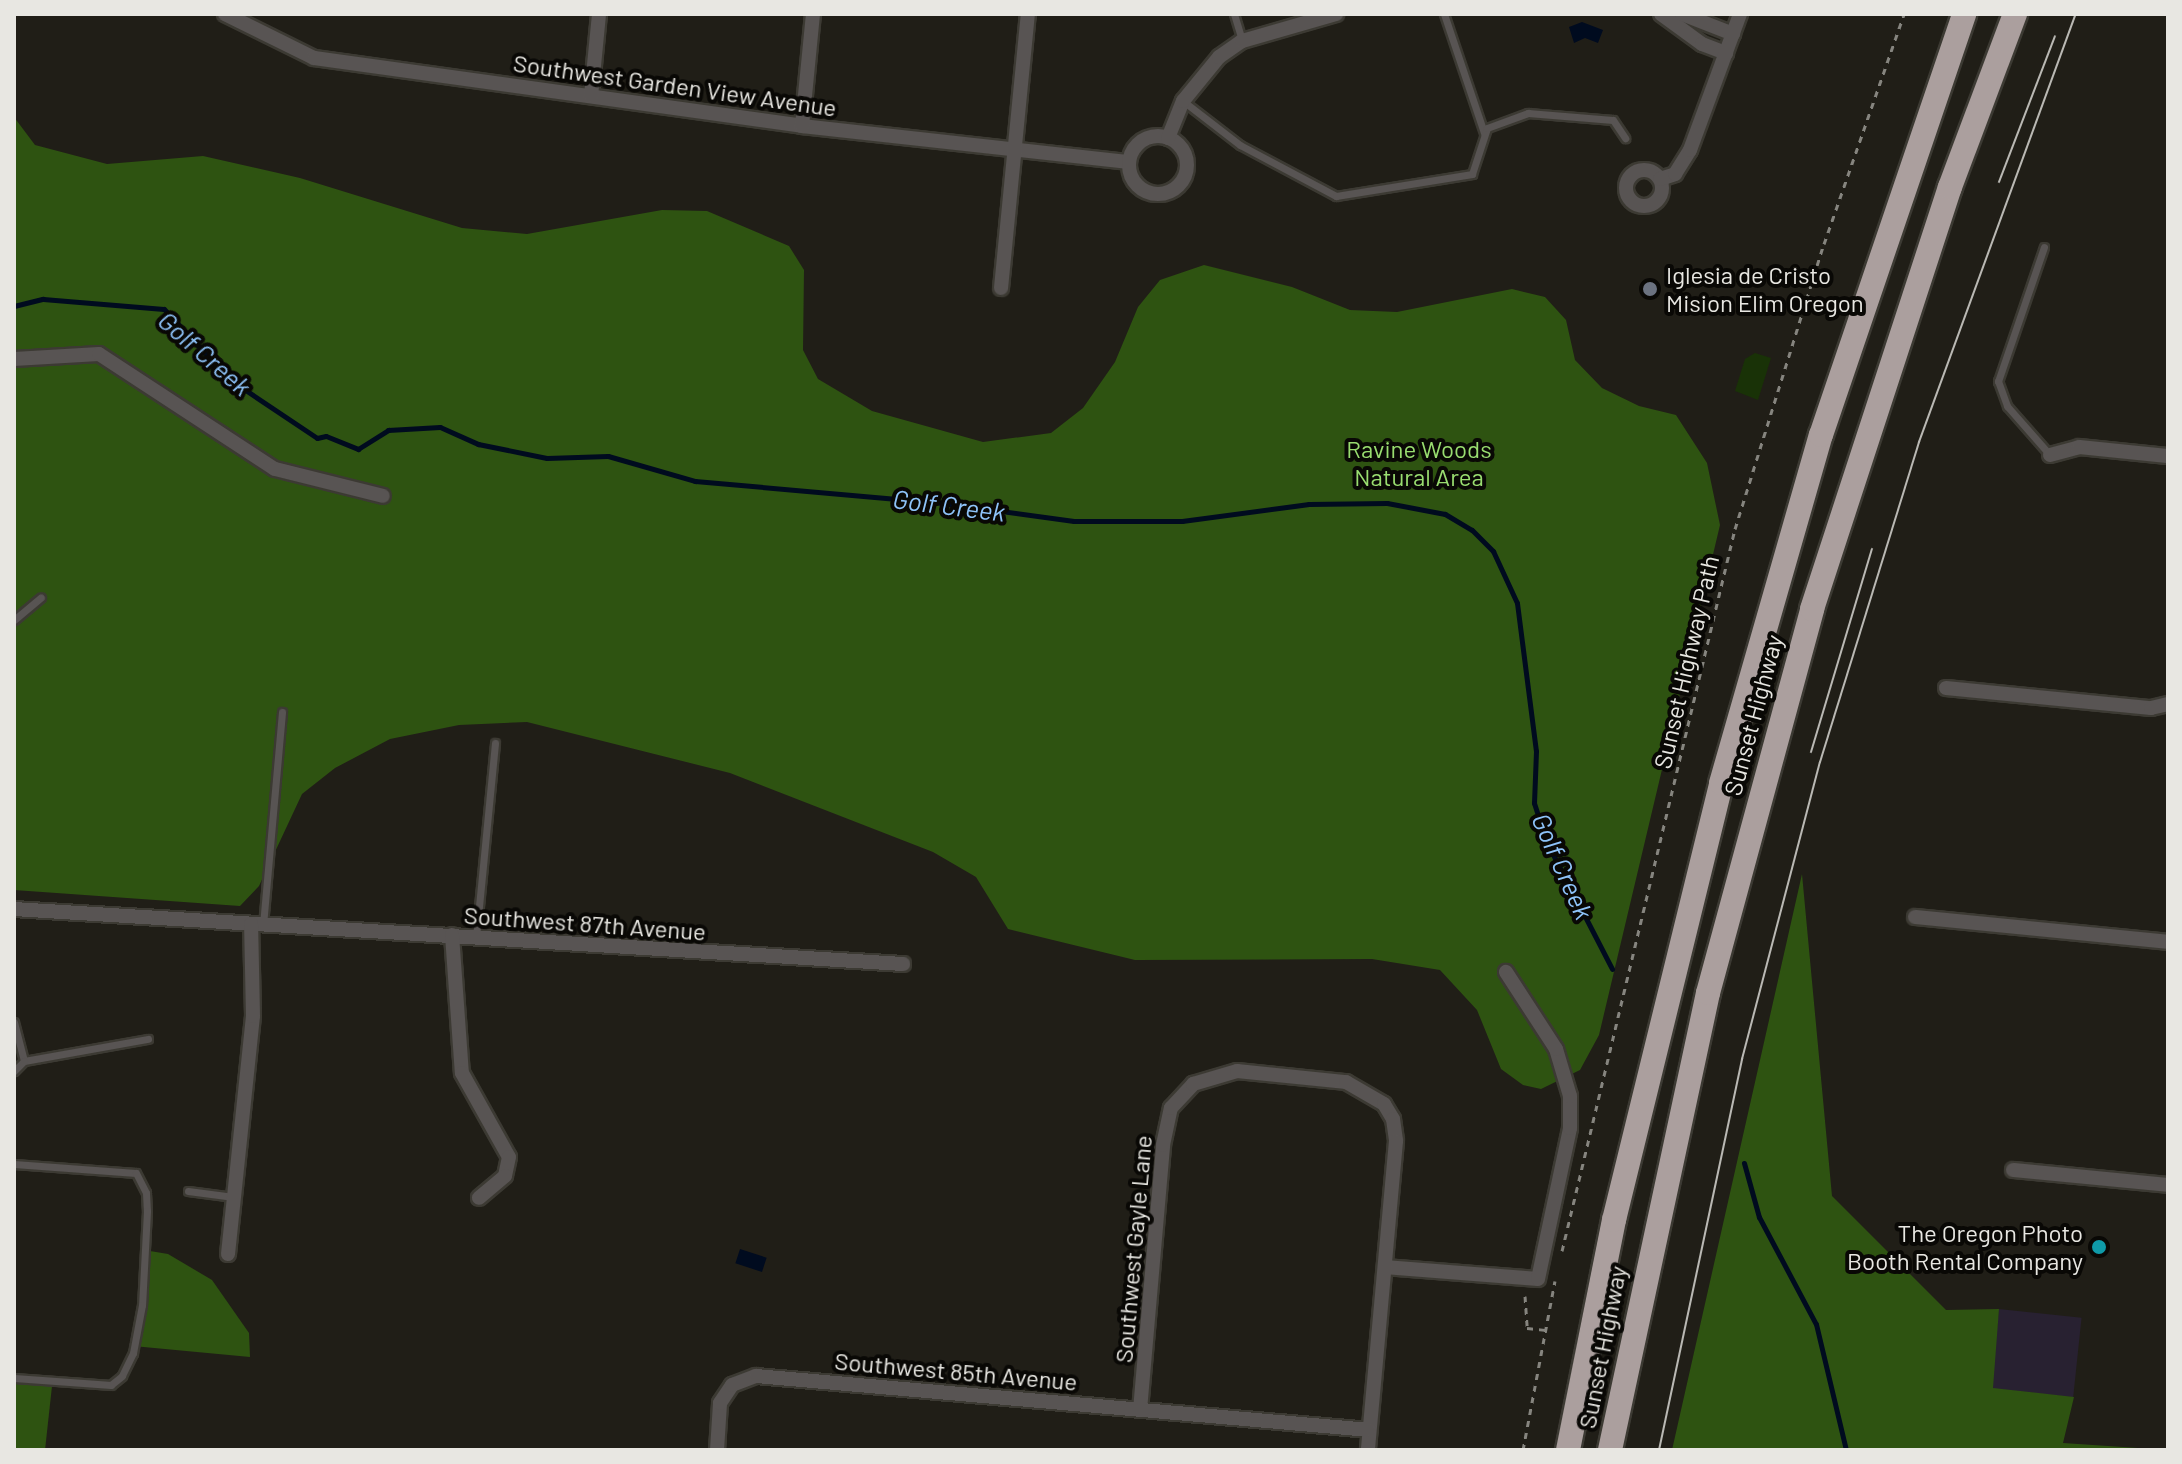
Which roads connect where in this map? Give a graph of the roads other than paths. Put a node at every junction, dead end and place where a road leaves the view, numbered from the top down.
1 (225, 14) edge
2 (599, 14) edge
3 (813, 14) edge
4 (1028, 14) edge
5 (1234, 14) edge
6 (1336, 14) edge
7 (1444, 14) edge
8 (1661, 14) edge
9 (1682, 14) edge
10 (1740, 14) edge
11 (1964, 14) edge
12 (2015, 14) edge
13 (1733, 34) junction
14 (1242, 41) junction
15 (1726, 53) junction
16 (591, 96) junction
17 (1183, 101) junction
18 (802, 126) junction
19 (1484, 133) junction
20 (1168, 138) junction
21 (1625, 138) dead end
22 (1014, 152) junction
23 (1129, 162) junction
24 (1660, 179) dead end
25 (2044, 247) dead end
26 (1001, 288) dead end
27 (14, 359) edge
28 (2050, 455) joint
29 (2168, 456) edge
30 (383, 496) dead end
31 (41, 597) dead end
32 (14, 620) edge
33 (1946, 688) dead end
34 (2168, 704) edge
35 (282, 712) dead end
36 (495, 743) dead end
37 (14, 909) edge
38 (1915, 917) dead end
39 (257, 924) junction
40 (452, 935) junction
41 (476, 937) junction
42 (2168, 942) edge
43 (903, 964) dead end
44 (1506, 972) dead end
45 (14, 1022) edge
46 (148, 1039) dead end
47 (24, 1061) junction
48 (14, 1071) edge
49 (14, 1164) edge
50 (2013, 1170) dead end
51 (2168, 1185) edge
52 (188, 1191) dead end
53 (234, 1197) junction
54 (479, 1198) dead end
55 (228, 1254) dead end
56 (1385, 1267) junction
57 (14, 1378) edge
58 (1140, 1410) junction
59 (1369, 1430) junction
60 (717, 1450) edge
61 (1368, 1450) edge
62 (1568, 1450) edge
63 (1610, 1450) edge

1 - 16 street, Southwest Garden View Avenue
2 - 16 street
3 - 18 street
4 - 22 street
5 - 14 lane
6 - 14 street
7 - 19 lane
8 - 15 street
9 - 13 street
10 - 13 street
11 - 62 highway, Sunset Highway
12 - 63 highway, Sunset Highway
13 - 15 street
14 - 17 street
15 - 24 street
16 - 18 street, Southwest Garden View Avenue
17 - 19 lane
17 - 20 street
18 - 22 street, Southwest Garden View Avenue
19 - 21 lane
20 - 23 street
20 - 23 street
22 - 23 street, Southwest Garden View Avenue
22 - 26 street
25 - 28 lane
27 - 30 street
28 - 29 street
31 - 32 lane
33 - 34 street
35 - 39 lane
36 - 41 lane
37 - 39 street, Southwest 87th Avenue
38 - 42 street
39 - 40 street, Southwest 87th Avenue
39 - 53 street
40 - 41 street, Southwest 87th Avenue
40 - 54 street
41 - 43 street, Southwest 87th Avenue
44 - 56 street
45 - 47 lane
46 - 47 lane
47 - 48 lane
49 - 57 lane
50 - 51 street
52 - 53 lane
53 - 55 street
56 - 58 street, Southwest Gayle Lane
56 - 59 street, Southwest Gayle Lane
58 - 59 street, Southwest 85th Avenue
58 - 60 street, Southwest 85th Avenue
59 - 61 street, Southwest Gayle Lane

